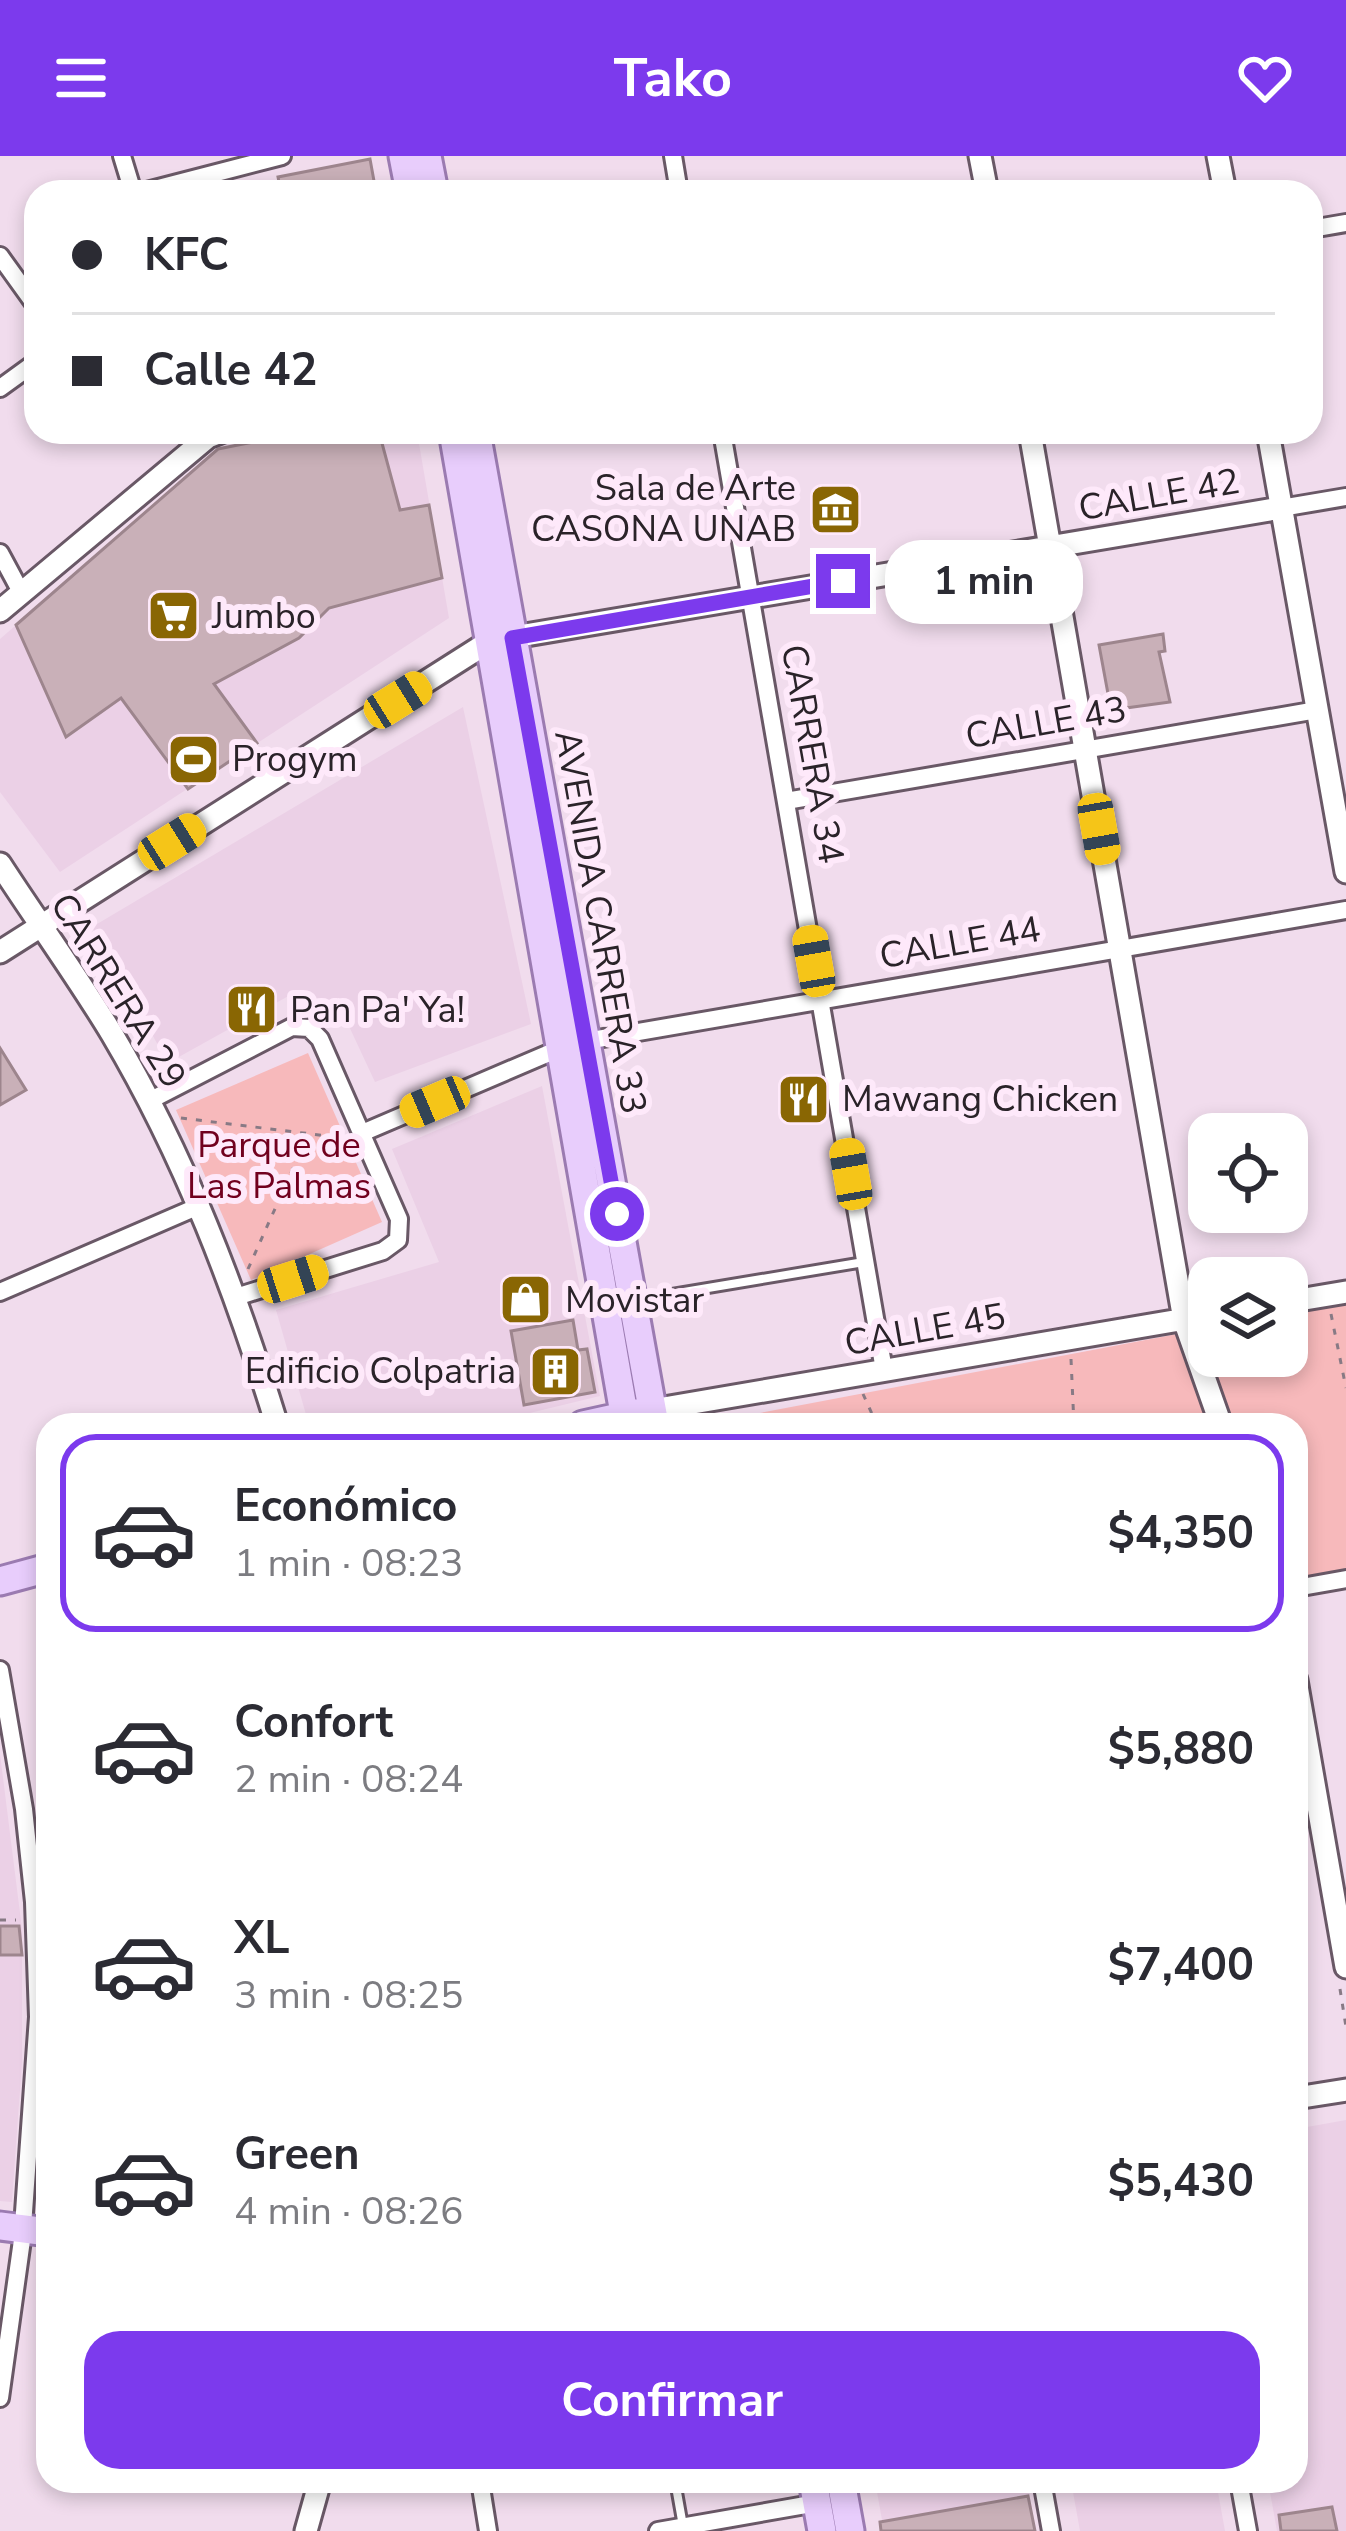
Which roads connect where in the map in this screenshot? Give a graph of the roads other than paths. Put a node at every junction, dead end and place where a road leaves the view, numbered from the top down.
1 (282, 156) edge
2 (189, 180) edge
3 (0, 256) edge
4 (24, 289) edge
5 (200, 444) edge
6 (456, 444) edge
7 (477, 444) edge
8 (724, 444) edge
9 (1032, 444) edge
10 (1270, 444) edge
11 (1346, 496) edge
12 (1281, 508) junction
13 (1050, 546) junction
14 (0, 553) edge
15 (21, 592) junction
16 (751, 597) junction
17 (0, 611) edge
18 (501, 639) junction
19 (1317, 710) junction
20 (1085, 749) junction
21 (786, 801) junction
22 (0, 864) edge
23 (1346, 872) edge
24 (1346, 910) edge
25 (40, 926) junction
26 (1120, 949) junction
27 (0, 952) edge
28 (820, 1000) junction
29 (573, 1044) junction
30 (152, 1107) junction
31 (363, 1137) junction
32 (199, 1205) junction
33 (866, 1262) junction
34 (0, 1292) edge
35 (236, 1297) junction
36 (632, 1300) junction
37 (1188, 1319) edge
38 (1184, 1320) junction
39 (884, 1370) junction
40 (273, 1413) edge
41 (639, 1413) edge
42 (640, 1413) edge
43 (670, 1413) edge
44 (1217, 1413) edge
45 (36, 1571) edge
46 (1346, 1580) edge
47 (0, 1581) edge
48 (1308, 1586) edge
49 (0, 1670) edge
50 (1308, 1749) edge
51 (36, 1872) edge
52 (1346, 1967) edge
53 (36, 2047) edge
54 (1346, 2090) edge
55 (1308, 2096) edge
56 (24, 2229) edge
57 (0, 2398) edge
58 (317, 2493) edge
59 (482, 2493) edge
60 (677, 2493) edge
61 (811, 2493) edge
62 (815, 2493) edge
63 (843, 2493) edge
64 (1044, 2493) edge
65 (1241, 2493) edge
66 (683, 2526) junction
67 (306, 2531) edge
68 (488, 2531) edge
69 (658, 2531) edge
70 (822, 2531) edge
71 (850, 2531) edge
72 (1051, 2531) edge
73 (1248, 2531) edge

1 - 2 street
3 - 4 street
5 - 15 street
6 - 18 main road, AVENIDA CARRERA 33
7 - 18 main road, AVENIDA CARRERA 33
8 - 16 street, CARRERA 34
9 - 13 street
10 - 12 street
11 - 12 street, CALLE 42
12 - 13 street, CALLE 42
12 - 19 street
13 - 16 street, CALLE 42
13 - 20 street
14 - 15 street
15 - 17 street
16 - 18 street, CALLE 42
16 - 21 street, CARRERA 34
18 - 25 street, CALLE 42
18 - 29 main road, AVENIDA CARRERA 33
19 - 20 street, CALLE 43
19 - 23 street
20 - 21 street, CALLE 43
20 - 26 street
21 - 28 street, CARRERA 34
22 - 25 street, CARRERA 29
24 - 26 street, CALLE 44
25 - 27 street, CALLE 42
25 - 30 street, CARRERA 29
26 - 28 street, CALLE 44
26 - 38 street
28 - 29 street, CALLE 44
28 - 33 street, CARRERA 34
29 - 31 street, CALLE 44
29 - 36 main road, AVENIDA CARRERA 33
29 - 41 main road, AVENIDA CARRERA 33
30 - 31 street
30 - 32 street, CARRERA 29
31 - 35 street
32 - 34 street
32 - 35 street, CARRERA 29
33 - 36 lane
33 - 39 street, CARRERA 34
35 - 40 street, CARRERA 29
36 - 42 main road, AVENIDA CARRERA 33
37 - 38 street, CALLE 45
38 - 39 street, CALLE 45
38 - 44 street
39 - 43 street, CALLE 45
45 - 47 main road
46 - 48 street
49 - 51 street
50 - 52 street
53 - 56 street
54 - 55 street
56 - 57 street
58 - 67 street
59 - 68 street
60 - 66 lane
61 - 66 street
62 - 70 main road
63 - 71 main road
64 - 72 street
65 - 73 street
66 - 69 street

